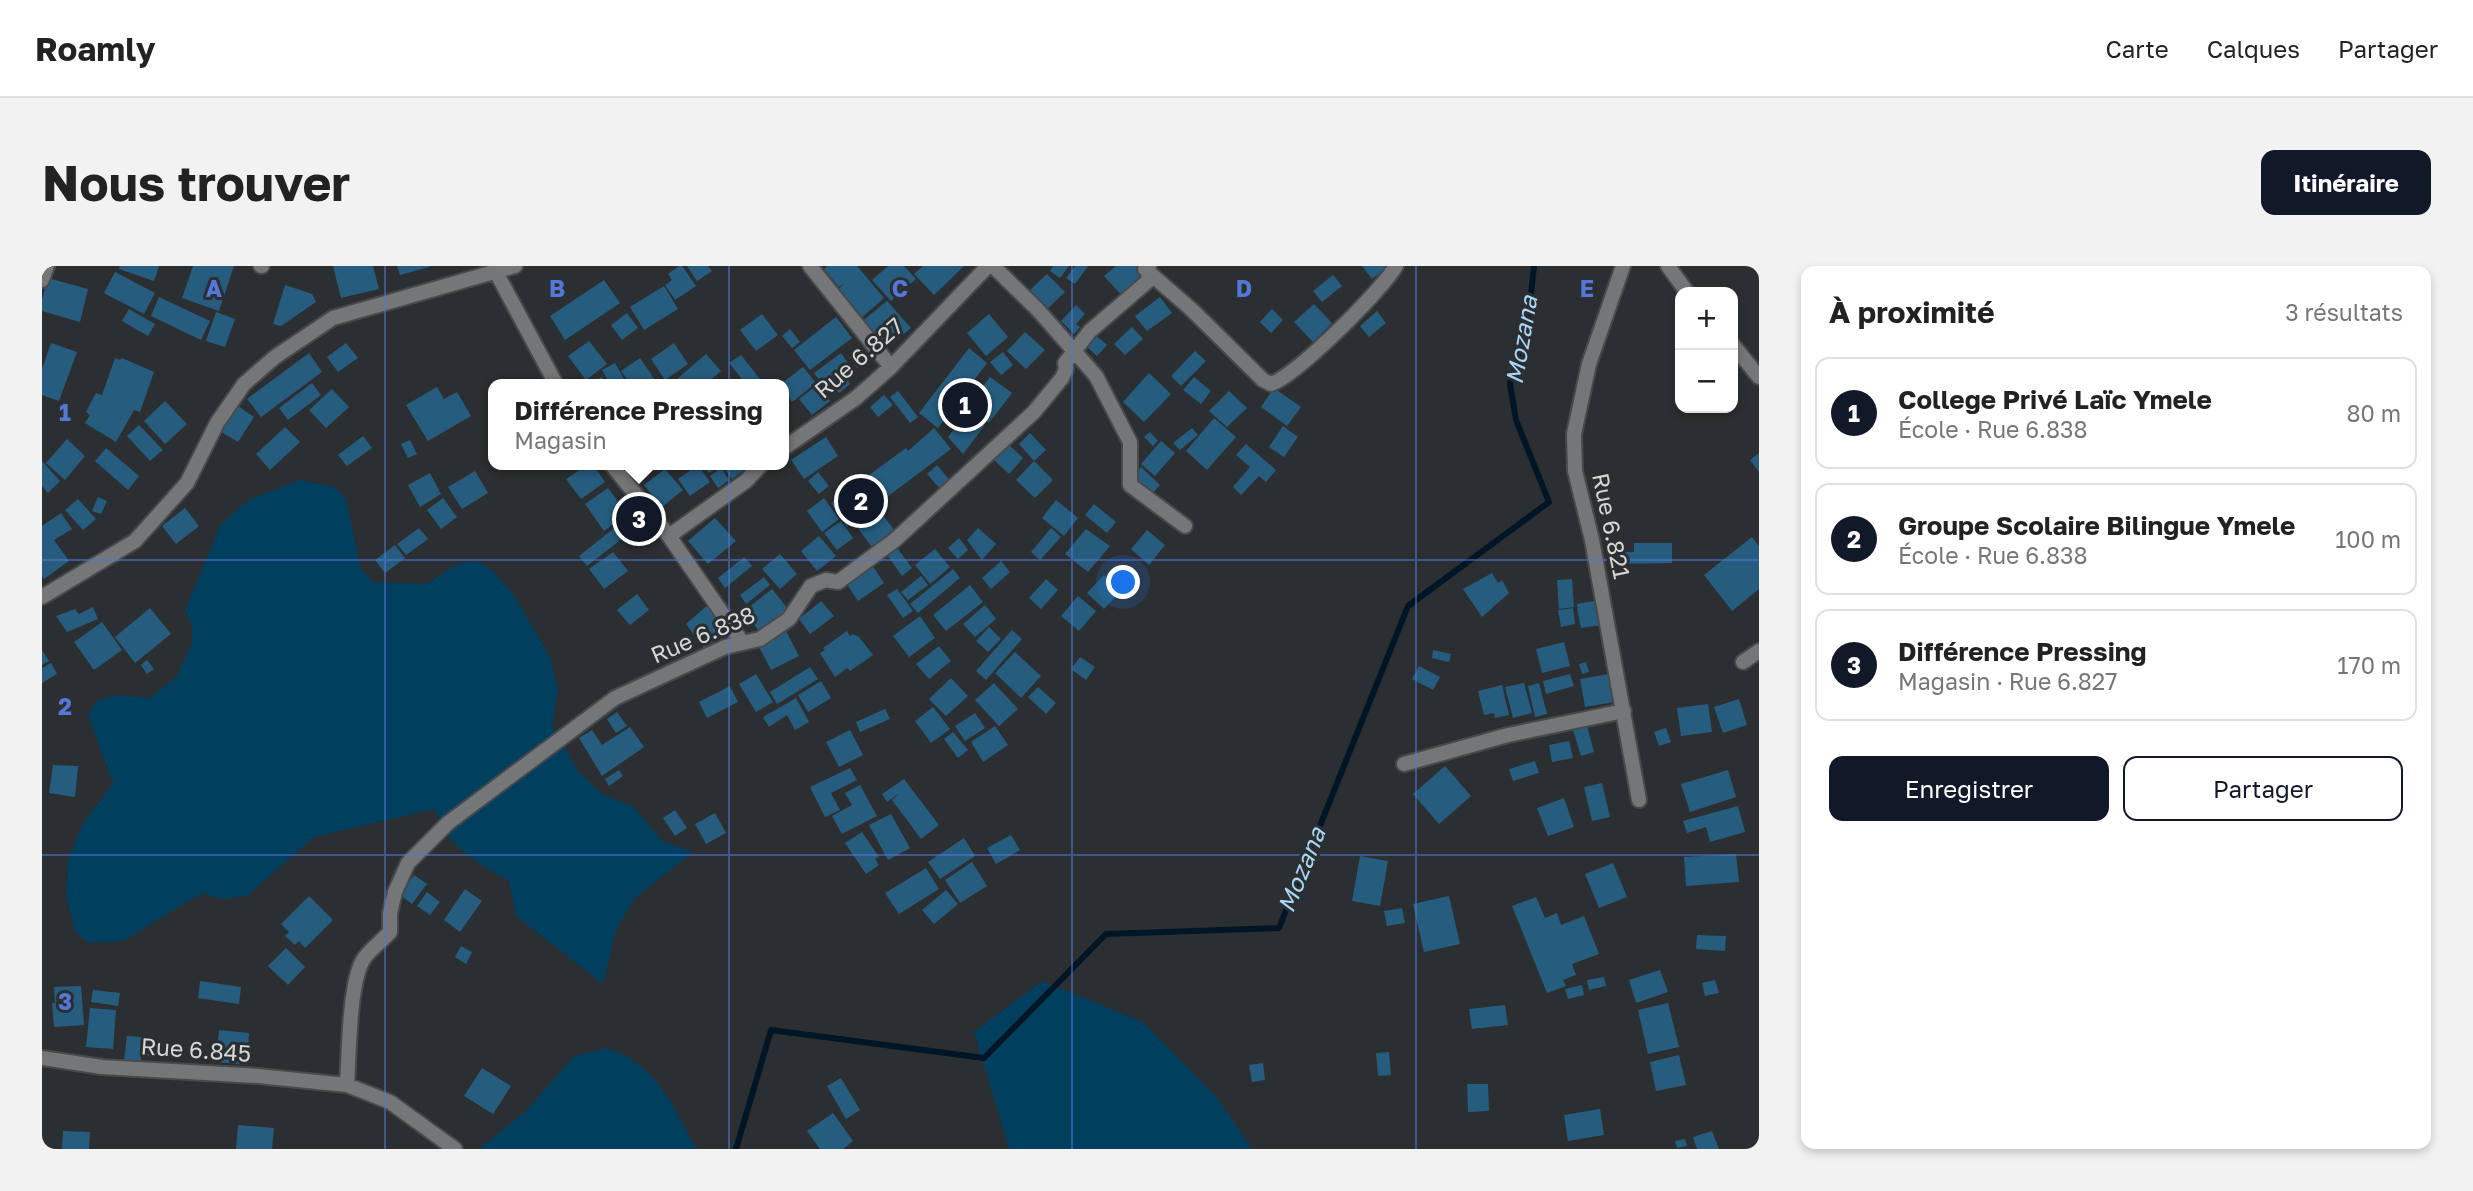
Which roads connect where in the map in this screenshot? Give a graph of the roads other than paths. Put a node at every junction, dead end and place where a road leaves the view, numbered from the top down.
1 (47, 266) edge
2 (515, 266) edge
3 (810, 266) edge
4 (1396, 266) edge
5 (1623, 266) edge
6 (1668, 266) edge
7 (985, 267) edge
8 (1146, 268) edge
9 (496, 272) junction
10 (42, 280) edge
11 (1683, 287) edge
12 (1073, 350) junction
13 (1737, 350) edge
14 (891, 367) junction
15 (1759, 377) edge
16 (553, 379) edge
17 (789, 445) edge
18 (615, 470) edge
19 (756, 470) edge
20 (1185, 526) dead end
21 (668, 536) junction
22 (42, 597) edge
23 (742, 642) junction
24 (1759, 651) edge
25 (1744, 662) dead end
26 (1624, 711) junction
27 (1404, 764) dead end
28 (1639, 800) dead end
29 (42, 1058) edge
30 (347, 1085) junction
31 (455, 1149) edge

1 - 10 street
2 - 9 street
3 - 14 street
4 - 8 street
5 - 26 street, Rue 6.821
6 - 11 street
7 - 12 street
7 - 14 street, Rue 6.827
8 - 12 street, Rue 6.838
9 - 16 street
9 - 22 street
12 - 20 street
12 - 23 street, Rue 6.838
13 - 15 street
14 - 17 street, Rue 6.827
18 - 21 street
19 - 21 street
21 - 23 street
23 - 30 street, Rue 6.838
24 - 25 street
26 - 27 street
26 - 28 street, Rue 6.821
29 - 30 street, Rue 6.845
30 - 31 street, Rue 6.845

